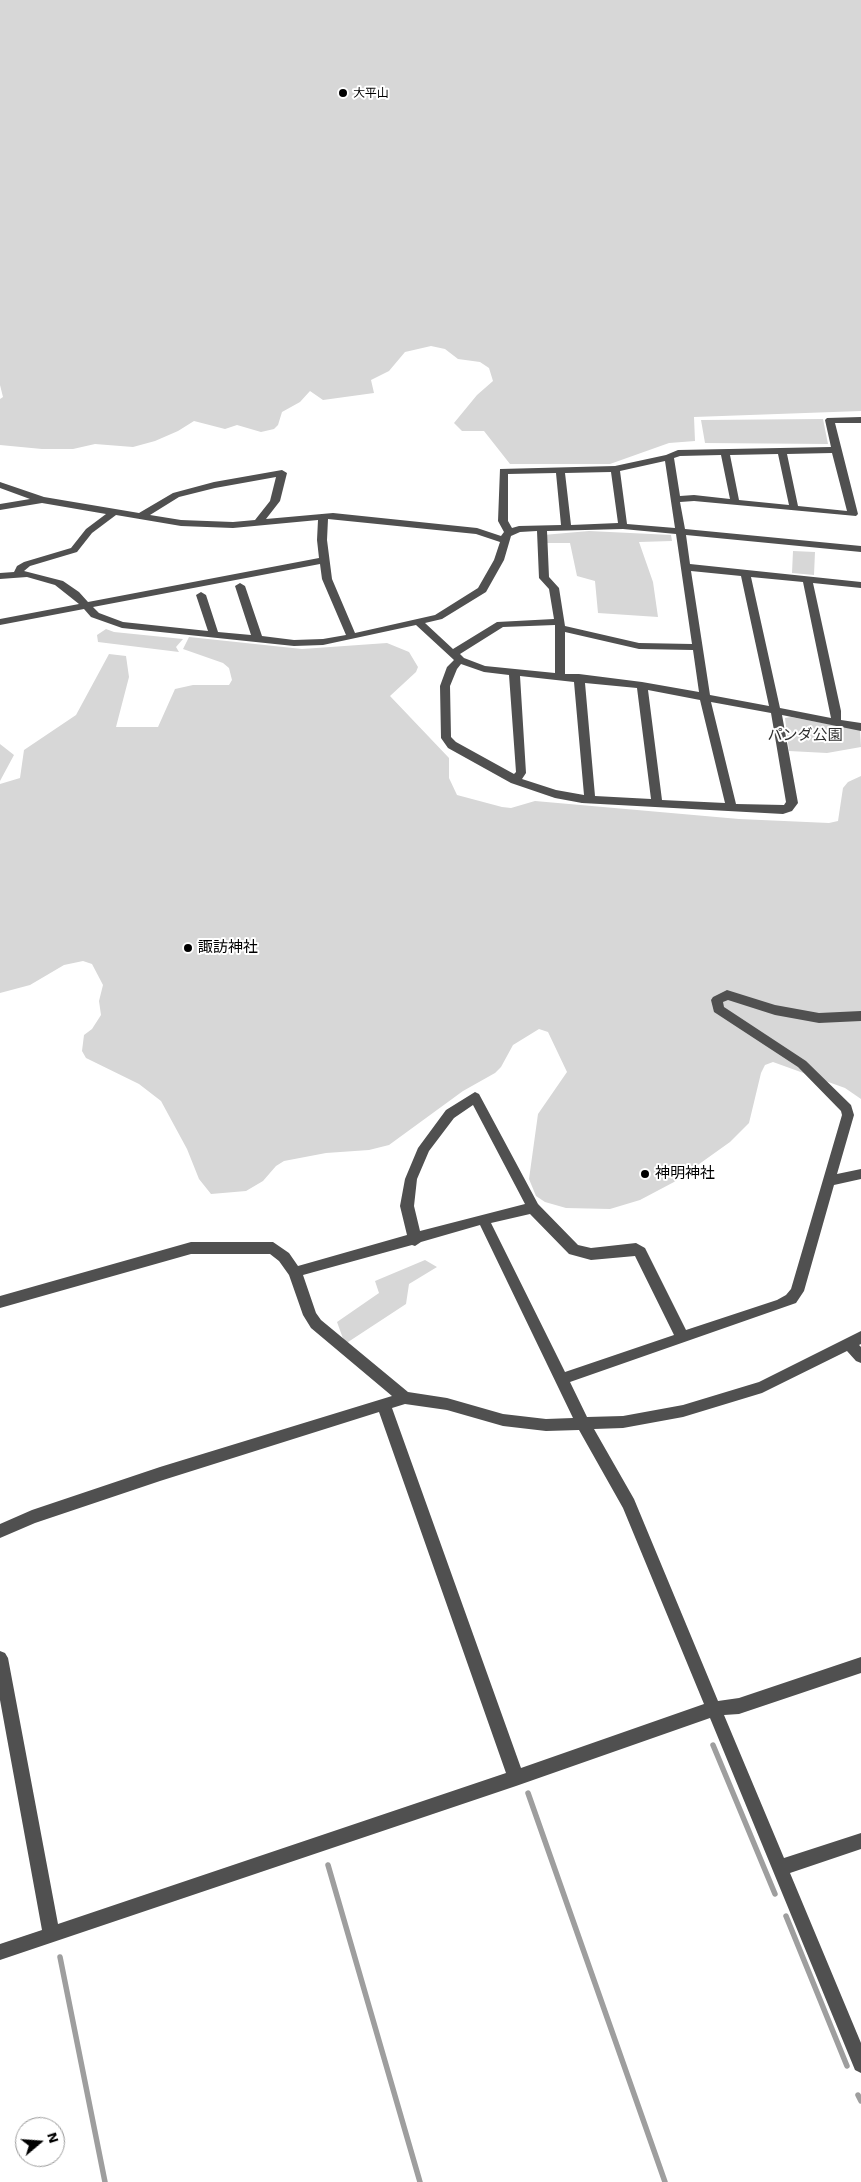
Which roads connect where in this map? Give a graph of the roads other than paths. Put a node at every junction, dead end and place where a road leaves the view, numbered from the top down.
1 (861, 420) edge
2 (836, 450) junction
3 (782, 451) junction
4 (725, 452) junction
5 (669, 457) junction
6 (615, 469) junction
7 (560, 470) junction
8 (0, 485) edge
9 (676, 499) junction
10 (42, 500) junction
11 (735, 502) junction
12 (0, 507) edge
13 (794, 508) junction
14 (113, 513) junction
15 (323, 516) junction
16 (140, 517) junction
17 (258, 524) junction
18 (623, 526) junction
19 (566, 527) junction
20 (542, 528) junction
21 (680, 532) junction
22 (508, 536) junction
23 (861, 549) edge
24 (324, 560) junction
25 (686, 567) junction
26 (745, 573) junction
27 (19, 574) junction
28 (0, 576) edge
29 (806, 579) junction
30 (861, 585) edge
31 (240, 586) dead end
32 (201, 595) dead end
33 (86, 607) junction
34 (0, 622) edge
35 (419, 623) junction
36 (559, 625) junction
37 (214, 635) junction
38 (352, 637) junction
39 (258, 640) junction
40 (698, 647) junction
41 (456, 657) junction
42 (514, 671) junction
43 (560, 676) junction
44 (580, 677) junction
45 (642, 685) junction
46 (706, 697) junction
47 (774, 710) junction
48 (836, 721) junction
49 (861, 727) edge
50 (516, 780) junction
51 (590, 799) junction
52 (657, 803) junction
53 (731, 807) junction
54 (861, 1016) edge
55 (861, 1174) edge
56 (828, 1181) junction
57 (533, 1208) junction
58 (483, 1219) junction
59 (415, 1240) junction
60 (295, 1272) junction
61 (0, 1302) edge
62 (683, 1338) junction
63 (856, 1341) edge
64 (861, 1357) edge
65 (562, 1379) junction
66 (404, 1398) junction
67 (383, 1404) junction
68 (584, 1425) junction
69 (0, 1531) edge
70 (0, 1658) edge
71 (861, 1665) edge
72 (712, 1709) junction
73 (516, 1778) junction
74 (861, 1841) edge
75 (780, 1868) junction
76 (51, 1934) junction
77 (0, 1952) edge
78 (860, 2058) edge

1 - 2 street
2 - 3 street
2 - 13 street
3 - 4 street
3 - 13 street
4 - 5 street
4 - 11 street
5 - 6 street
5 - 9 street
6 - 7 street
6 - 18 street
7 - 19 street
7 - 22 street
8 - 10 street
9 - 11 street
9 - 21 street
10 - 12 street
10 - 14 street
11 - 13 street
14 - 16 street
14 - 27 street
15 - 17 street
15 - 22 street
15 - 24 street
16 - 17 street
16 - 17 street
18 - 19 street
18 - 21 street
19 - 20 street
20 - 22 street
20 - 36 street
21 - 23 street
21 - 25 street
22 - 35 street
24 - 33 street
24 - 38 street
25 - 26 street
25 - 40 street
26 - 29 street
26 - 47 street
27 - 28 street
27 - 33 street
29 - 30 street
29 - 48 street
31 - 39 street
32 - 37 street
33 - 34 street
33 - 37 street
35 - 38 street
35 - 41 street
36 - 40 street
36 - 41 street
36 - 43 street
37 - 39 street
38 - 39 street
40 - 46 street
41 - 42 street
41 - 50 street
42 - 43 street
42 - 50 street
43 - 44 street
44 - 45 street
44 - 51 street
45 - 46 street
45 - 52 street
46 - 47 street
46 - 53 street
47 - 48 street
47 - 53 street
48 - 49 street
50 - 51 street
51 - 52 street
52 - 53 street
54 - 56 street
55 - 56 street
56 - 62 street
57 - 58 street
57 - 59 street
57 - 62 street
58 - 59 street
58 - 65 street
59 - 60 street
60 - 61 street
60 - 66 street
62 - 65 street
63 - 64 street
63 - 68 street
65 - 68 street
66 - 67 street
66 - 68 street
67 - 69 street
67 - 73 street
68 - 72 street
70 - 76 street
71 - 72 street
72 - 73 street
72 - 75 street
73 - 76 street
74 - 75 street
75 - 78 street
76 - 77 street

